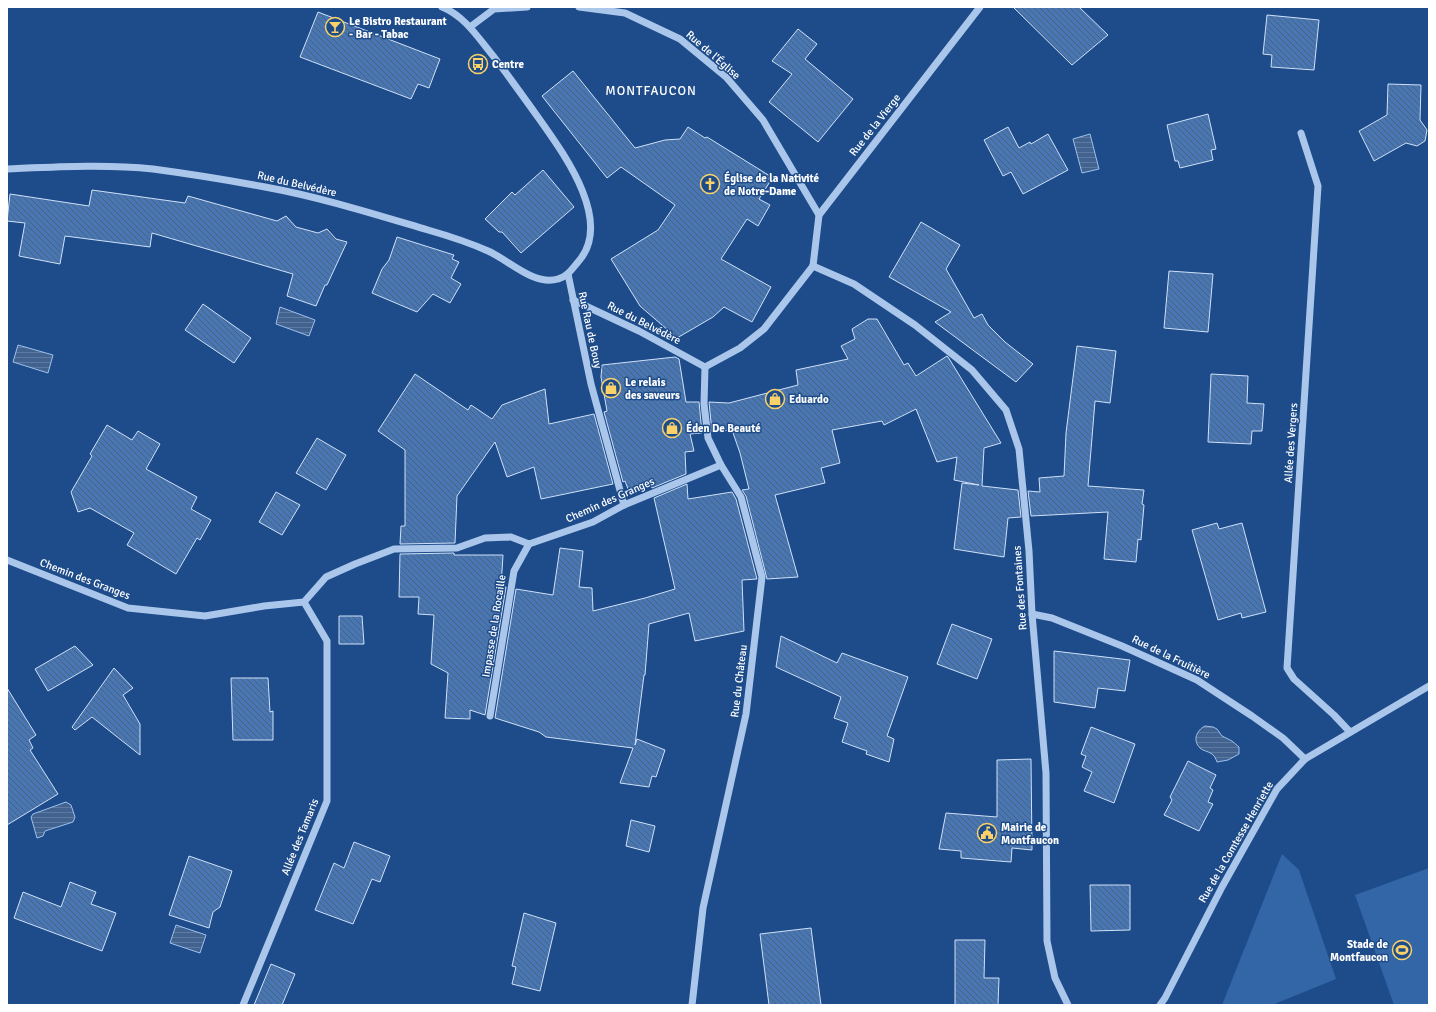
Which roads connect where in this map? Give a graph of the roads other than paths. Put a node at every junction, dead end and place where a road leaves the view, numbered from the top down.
1 (527, 7) edge
2 (579, 7) edge
3 (980, 7) edge
4 (448, 8) edge
5 (470, 27) junction
6 (1301, 132) dead end
7 (7, 169) edge
8 (819, 215) junction
9 (813, 266) junction
10 (568, 274) junction
11 (573, 300) junction
12 (705, 366) junction
13 (721, 465) junction
14 (624, 505) junction
15 (529, 544) junction
16 (7, 560) edge
17 (304, 602) junction
18 (1032, 614) junction
19 (1429, 686) edge
20 (490, 716) dead end
21 (1350, 732) junction
22 (1305, 760) junction
23 (243, 1005) edge
24 (692, 1005) edge
25 (1068, 1005) edge
26 (1160, 1005) edge

1 - 5 street
2 - 8 street, Rue de l'Église
3 - 8 street, Rue de la Vierge
4 - 5 street
5 - 10 street
6 - 21 street, Allée des Vergers
7 - 10 street, Rue du Belvédère
8 - 9 street
9 - 12 street
9 - 18 street, Rue des Fontaines
10 - 11 street, Rue Rau de Bouy
11 - 12 street, Rue du Belvédère
11 - 14 street, Rue Rau de Bouy
12 - 13 street, Rue du Château
13 - 14 street, Chemin des Granges
13 - 24 street, Rue du Château
14 - 15 street, Chemin des Granges
15 - 17 street
15 - 20 street, Impasse de la Rocaille
16 - 17 street, Chemin des Granges
17 - 23 street, Allée des Tamaris
18 - 22 street, Rue de la Fruitière
18 - 25 street, Rue des Fontaines
19 - 21 street, Rue de la Comtesse Henriette
21 - 22 street, Rue de la Comtesse Henriette
22 - 26 street, Rue de la Comtesse Henriette

